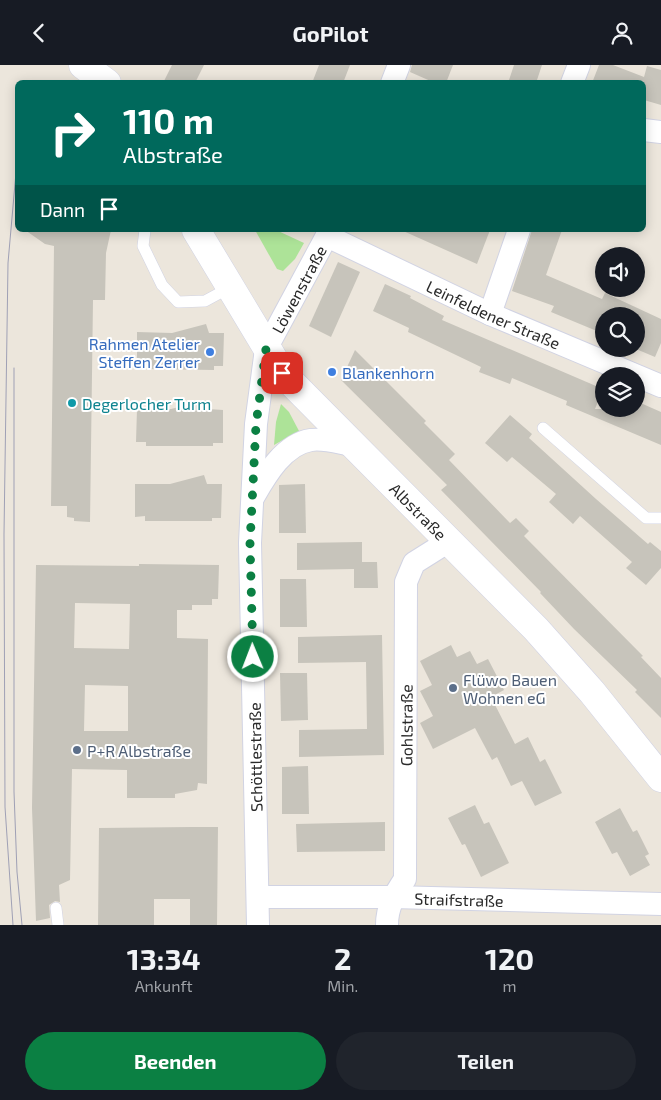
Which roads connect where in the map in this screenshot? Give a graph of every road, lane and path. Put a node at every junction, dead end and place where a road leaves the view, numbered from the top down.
1 (83, 65) edge
2 (99, 65) edge
3 (399, 65) edge
4 (578, 65) edge
5 (104, 80) edge
6 (106, 80) edge
7 (393, 80) edge
8 (573, 80) edge
9 (646, 130) edge
10 (661, 133) edge
11 (145, 232) edge
12 (197, 232) edge
13 (518, 232) edge
14 (329, 233) edge
15 (229, 288) junction
16 (490, 314) junction
17 (266, 349) junction
18 (661, 386) edge
19 (543, 428) dead end
20 (353, 445) junction
21 (252, 499) junction
22 (661, 518) edge
23 (448, 541) junction
24 (661, 778) edge
25 (258, 897) junction
26 (392, 897) junction
27 (661, 904) edge
28 (56, 908) dead end
29 (58, 925) edge
30 (258, 925) edge
31 (387, 925) edge

1 - 5 street
2 - 6 lane
3 - 7 street
4 - 8 street
9 - 10 street
11 - 15 lane
12 - 15 street, Albstraße
13 - 16 street
14 - 16 street, Leinfeldener Straße
14 - 17 street, Löwenstraße
15 - 17 street, Albstraße
16 - 18 street, Leinfeldener Straße
17 - 20 street, Albstraße
17 - 21 street, Schöttlestraße
19 - 22 lane
20 - 21 street, Schöttlestraße
20 - 23 street, Albstraße
21 - 25 street, Schöttlestraße
23 - 24 street, Albstraße
23 - 26 street, Gohlstraße
25 - 26 street, Straifstraße
25 - 30 street, Schöttlestraße
26 - 27 street, Straifstraße
26 - 31 street, Gohlstraße
28 - 29 lane

